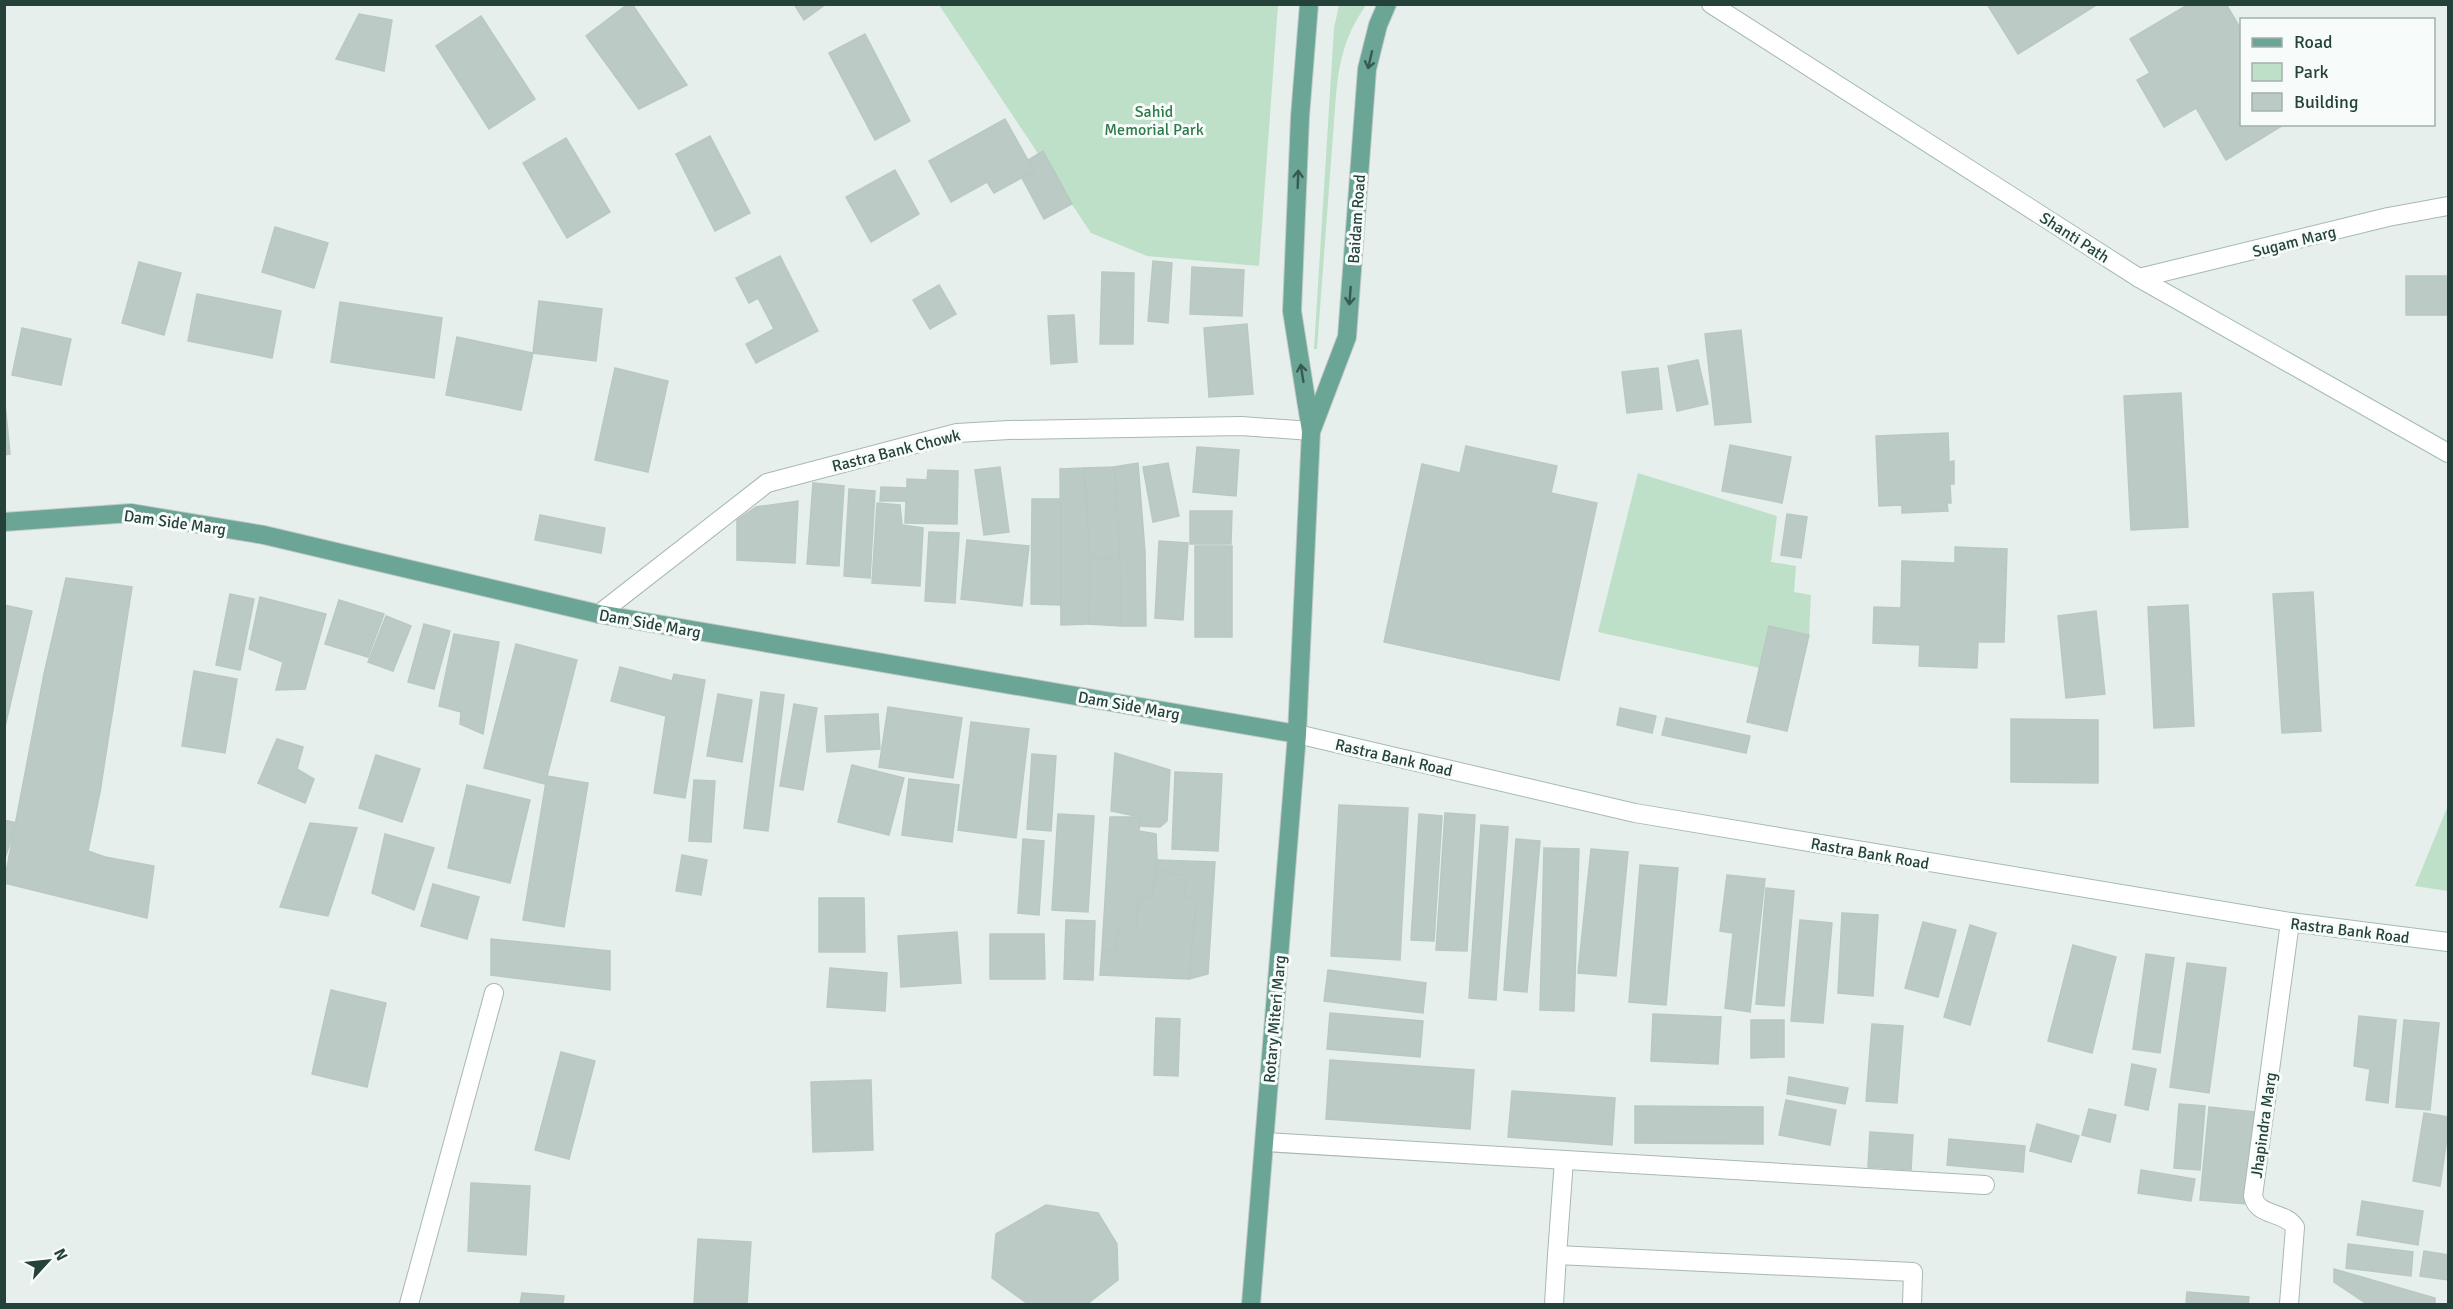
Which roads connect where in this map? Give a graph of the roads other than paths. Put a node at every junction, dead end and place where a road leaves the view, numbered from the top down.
1 (1309, 4) edge
2 (1387, 4) edge
3 (1711, 4) edge
4 (2448, 206) edge
5 (2139, 278) junction
6 (1311, 431) junction
7 (2448, 453) edge
8 (4, 522) edge
9 (599, 614) junction
10 (1298, 734) junction
11 (2290, 922) junction
12 (2448, 942) edge
13 (494, 993) dead end
14 (1264, 1142) junction
15 (1564, 1160) junction
16 (1985, 1185) dead end
17 (1557, 1255) junction
18 (409, 1305) edge
19 (1251, 1305) edge
20 (1554, 1305) edge
21 (1912, 1305) edge
22 (2289, 1305) edge

6 -> 1 main road, Baidam Road
2 -> 6 main road, Baidam Road
3 - 5 street, Shanti Path
4 - 5 street, Sugam Marg
5 - 7 street, Shanti Path
6 - 9 street, Rastra Bank Chowk
6 - 10 main road, Baidam Road
8 - 9 main road, Dam Side Marg
9 - 10 main road, Dam Side Marg
10 - 11 street, Rastra Bank Road
10 - 14 main road, Rotary Miteri Marg
11 - 12 street, Rastra Bank Road
11 - 22 street, Jhapindra Marg
13 - 18 street
14 - 15 street
14 - 19 main road, Rotary Miteri Marg
15 - 16 street
15 - 17 street
17 - 20 street
17 - 21 street

